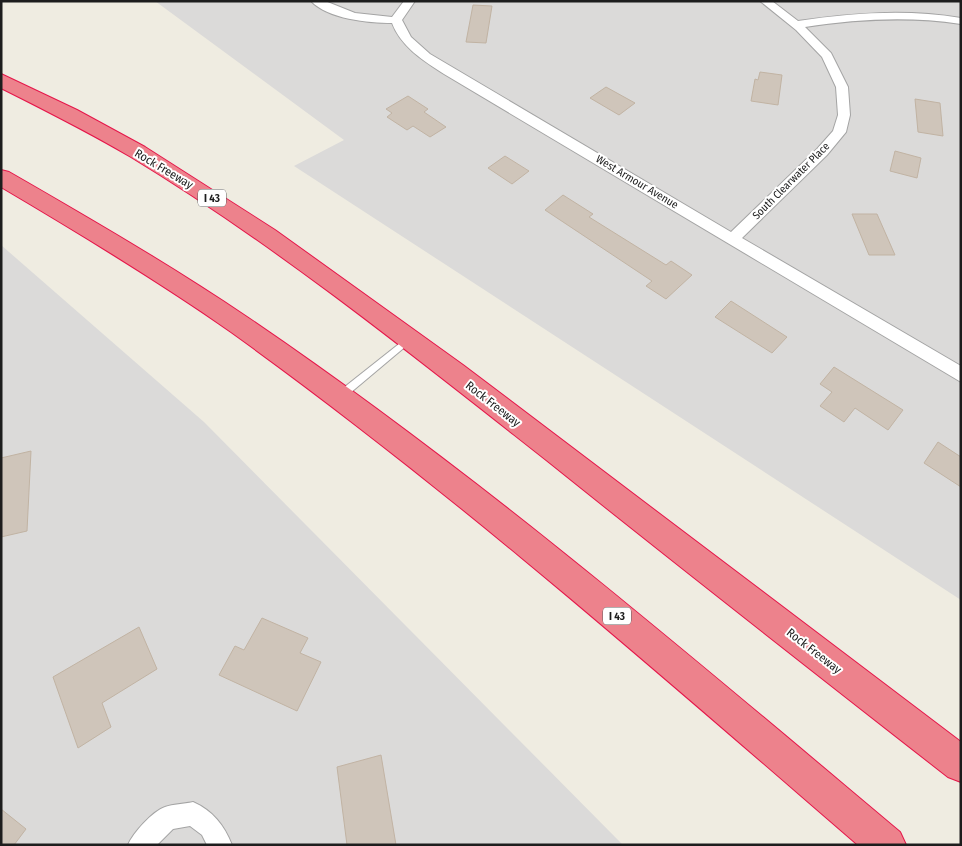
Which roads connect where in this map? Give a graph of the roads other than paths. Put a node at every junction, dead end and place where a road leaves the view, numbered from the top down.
1 (316, 1) edge
2 (410, 1) edge
3 (765, 1) edge
4 (396, 20) junction
5 (961, 21) edge
6 (795, 25) junction
7 (1, 80) edge
8 (1, 177) edge
9 (732, 239) junction
10 (410, 339) junction
11 (961, 375) edge
12 (340, 396) junction
13 (961, 764) edge
14 (140, 845) edge
15 (220, 845) edge
16 (886, 845) edge

1 - 4 street
2 - 4 street
3 - 6 street, South Clearwater Place
4 - 9 street, West Armour Avenue
5 - 6 street
6 - 9 street, South Clearwater Place
7 - 10 highway, Rock Freeway / I 43
8 - 12 highway, I 43
9 - 11 street, West Armour Avenue
10 - 12 lane
10 - 13 highway, Rock Freeway / I 43
12 - 16 highway, I 43
14 - 15 street

